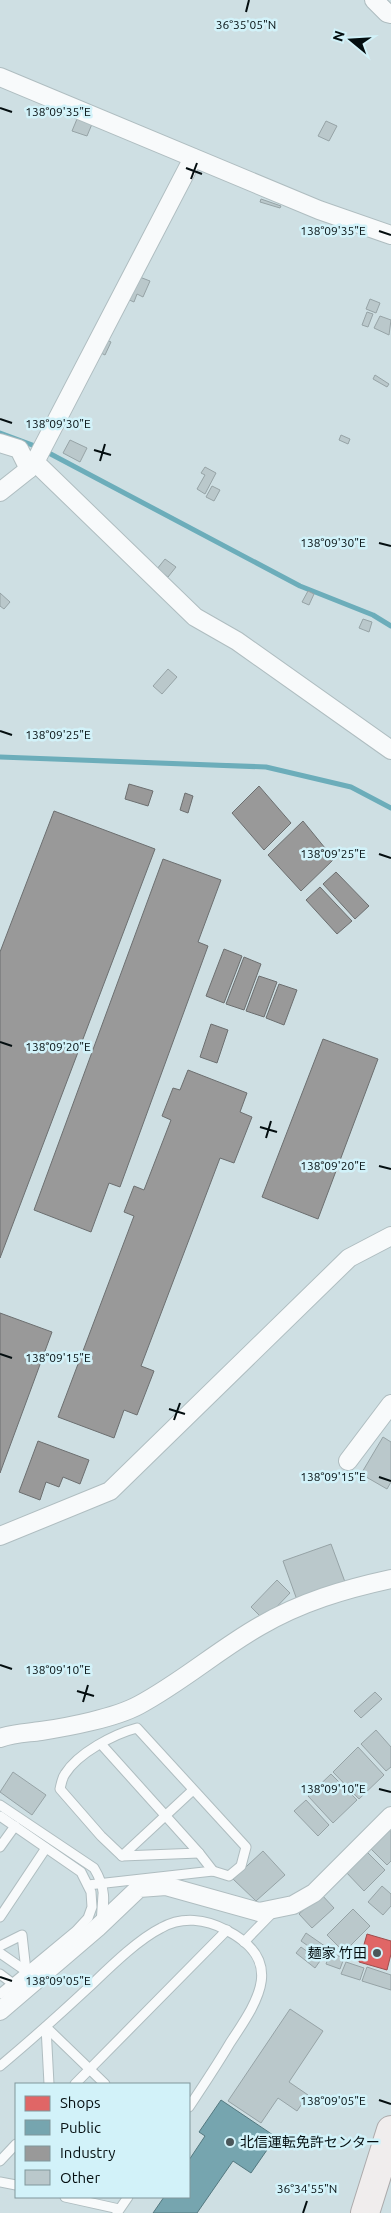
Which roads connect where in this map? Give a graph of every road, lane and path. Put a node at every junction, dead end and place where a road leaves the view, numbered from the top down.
1 (374, 0) edge
2 (391, 14) edge
3 (0, 77) edge
4 (193, 158) junction
5 (391, 235) edge
6 (0, 443) edge
7 (32, 466) junction
8 (0, 492) edge
9 (391, 750) edge
10 (391, 1236) edge
11 (391, 1404) edge
12 (348, 1460) dead end
13 (0, 1536) edge
14 (391, 1579) edge
15 (0, 1738) edge
16 (100, 1744) junction
17 (193, 1790) junction
18 (0, 1805) edge
19 (0, 1816) edge
20 (165, 1816) junction
21 (391, 1816) edge
22 (14, 1826) junction
23 (0, 1847) edge
24 (46, 1848) junction
25 (198, 1854) junction
26 (122, 1856) junction
27 (213, 1870) junction
28 (102, 1883) junction
29 (88, 1885) junction
30 (273, 1911) junction
31 (0, 1917) edge
32 (101, 1924) junction
33 (227, 1930) junction
34 (244, 1942) junction
35 (0, 1946) edge
36 (0, 1953) edge
37 (26, 1971) junction
38 (0, 1974) edge
39 (12, 1983) junction
40 (0, 1994) edge
41 (0, 2011) edge
42 (46, 2027) junction
43 (0, 2066) edge
44 (90, 2070) junction
45 (49, 2083) edge
46 (76, 2083) edge
47 (104, 2083) edge
48 (190, 2105) edge
49 (391, 2130) edge
50 (15, 2145) edge
51 (0, 2161) edge
52 (0, 2182) edge
53 (15, 2185) edge
54 (69, 2198) edge
55 (127, 2198) edge
56 (118, 2211) edge
57 (364, 2213) edge

1 - 2 street
3 - 4 street
4 - 5 street
4 - 7 street
6 - 7 street
7 - 8 street
7 - 9 street
10 - 13 street
11 - 12 street
14 - 15 street
16 - 17 lane
16 - 20 lane
16 - 26 lane
17 - 20 lane
17 - 27 lane
18 - 28 lane
19 - 22 lane
20 - 25 lane
20 - 26 lane
21 - 30 street
22 - 23 lane
22 - 24 lane
24 - 29 lane
24 - 31 lane
25 - 26 lane
25 - 27 lane
27 - 28 lane
28 - 29 lane
28 - 32 lane
29 - 37 lane
30 - 32 street
30 - 34 lane
32 - 41 street
33 - 34 lane
33 - 42 lane
33 - 44 lane
34 - 48 lane
35 - 37 lane
36 - 37 lane
37 - 39 lane
38 - 39 lane
39 - 40 lane
42 - 43 lane
42 - 44 lane
42 - 45 lane
44 - 46 lane
44 - 47 lane
49 - 57 main road
50 - 51 lane
52 - 53 lane
54 - 56 lane
55 - 56 lane

